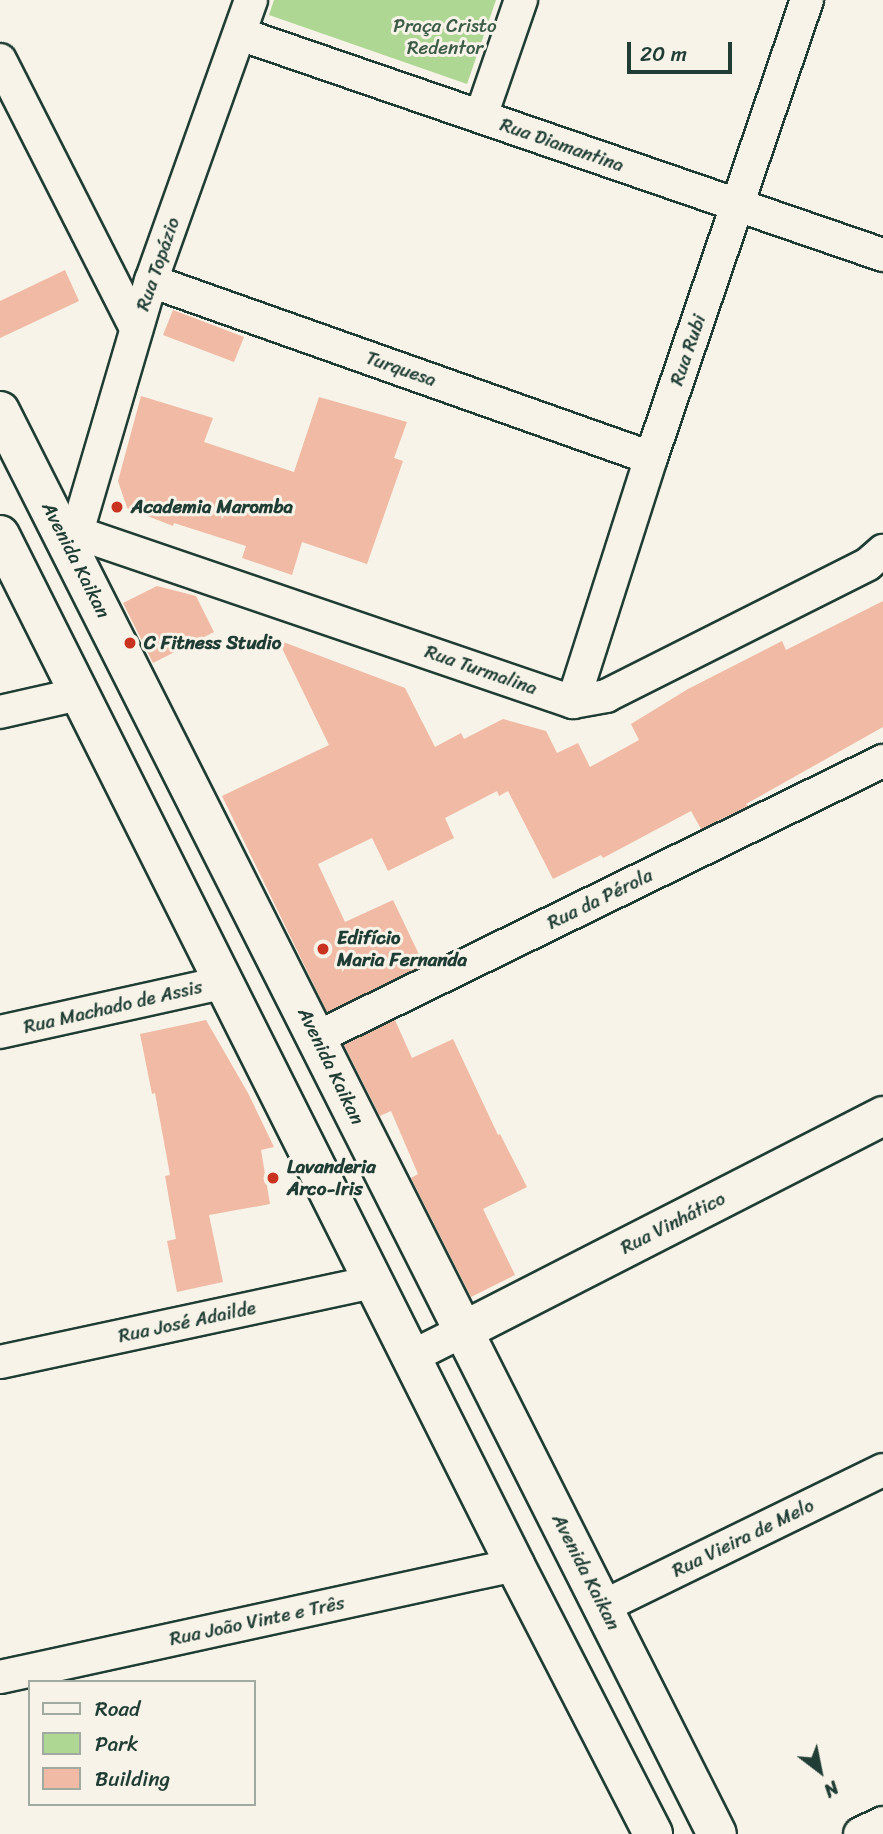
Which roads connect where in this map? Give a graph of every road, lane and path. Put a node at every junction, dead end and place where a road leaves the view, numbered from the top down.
1 (251, 0) edge
2 (521, 0) edge
3 (807, 0) edge
4 (240, 34) junction
5 (0, 60) edge
6 (481, 116) junction
7 (737, 206) junction
8 (883, 255) edge
9 (151, 281) junction
10 (136, 328) junction
11 (0, 411) edge
12 (651, 458) junction
13 (68, 529) junction
14 (0, 535) edge
15 (883, 551) edge
16 (79, 694) junction
17 (573, 702) junction
18 (0, 712) edge
19 (883, 761) edge
20 (225, 982) junction
21 (0, 1032) edge
22 (318, 1037) junction
23 (883, 1116) edge
24 (374, 1282) junction
25 (463, 1331) junction
26 (411, 1357) junction
27 (0, 1363) edge
28 (883, 1470) edge
29 (515, 1565) junction
30 (604, 1606) junction
31 (0, 1677) edge
32 (883, 1823) edge
33 (653, 1834) edge
34 (717, 1834) edge
35 (860, 1834) edge

1 - 4 street, Rua Topázio
2 - 6 street
3 - 7 street, Rua Rubi
4 - 6 street, Rua Diamantina
4 - 9 street, Rua Topázio
5 - 10 street
6 - 7 street, Rua Diamantina
7 - 8 street, Rua Diamantina
7 - 12 street, Rua Rubi
9 - 10 street, Rua Topázio
9 - 12 street, Turquesa
10 - 13 street, Rua Topázio
11 - 13 street, Avenida Kaikan
12 - 17 street, Rua Rubi
13 - 17 street, Rua Turmalina
13 - 22 street, Avenida Kaikan
14 - 16 street
15 - 17 street, Rua Turmalina
16 - 18 street
16 - 20 street
19 - 22 street, Rua da Pérola
20 - 21 street, Rua Machado de Assis
20 - 24 street
22 - 25 street, Avenida Kaikan
23 - 25 street, Rua Vinhático
24 - 26 street
24 - 27 street, Rua José Adailde
25 - 26 street
25 - 30 street, Avenida Kaikan
26 - 29 street
28 - 30 street, Rua Vieira de Melo
29 - 31 street, Rua João Vinte e Três
29 - 33 street
30 - 34 street, Avenida Kaikan
32 - 35 street

